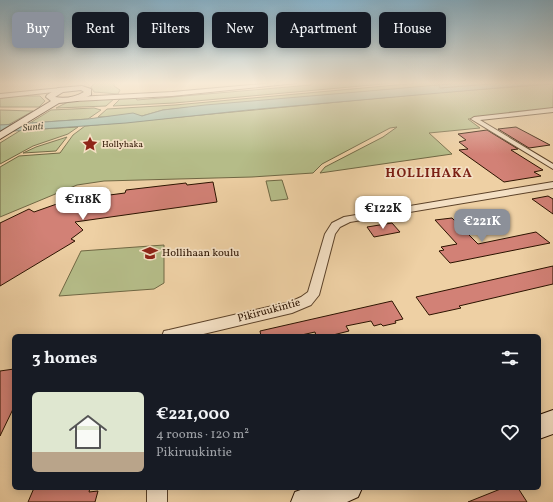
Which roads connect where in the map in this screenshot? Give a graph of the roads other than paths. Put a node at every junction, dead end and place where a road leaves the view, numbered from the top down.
1 (48, 106) edge
2 (553, 110) edge
3 (1, 135) edge
4 (553, 167) edge
5 (553, 185) edge
6 (177, 334) edge
7 (553, 422) edge
8 (541, 426) edge
9 (157, 490) edge
10 (343, 490) edge
11 (156, 502) edge
12 (306, 502) edge

1 - 3 main road
2 - 4 street
5 - 6 street, Pikiruukintie
7 - 8 main road
9 - 11 street
10 - 12 main road

